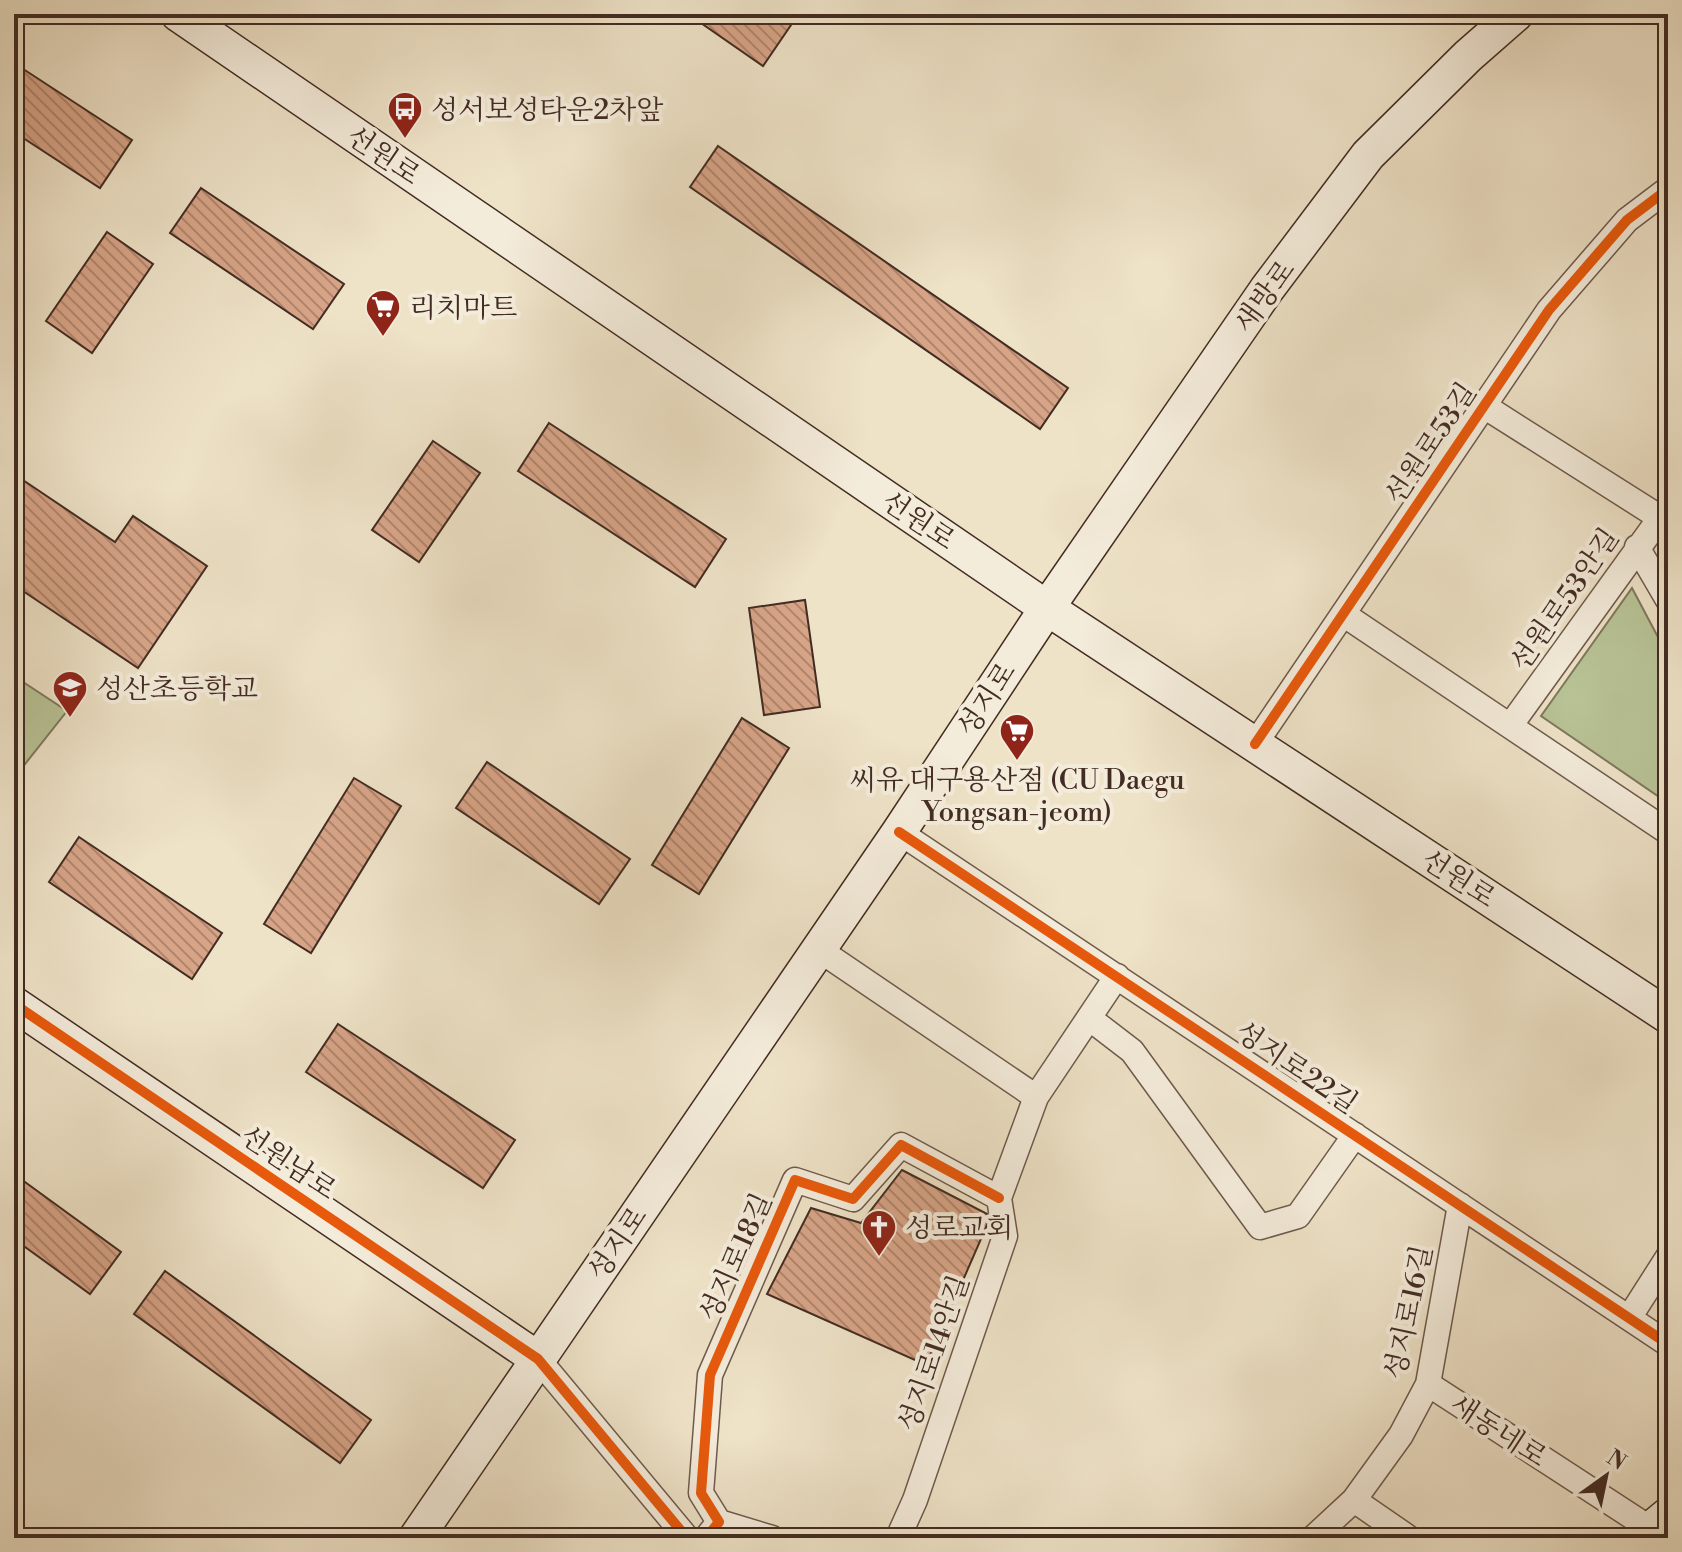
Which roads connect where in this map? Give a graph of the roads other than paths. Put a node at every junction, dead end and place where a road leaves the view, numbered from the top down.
1 (178, 14) edge
2 (1516, 14) edge
3 (1668, 189) edge
4 (1484, 406) junction
5 (1663, 512) edge
6 (1637, 547) junction
7 (1668, 600) edge
8 (1047, 608) junction
9 (1343, 614) junction
10 (1510, 726) junction
11 (1255, 744) junction
12 (899, 832) junction
13 (1668, 832) edge
14 (818, 949) junction
15 (1117, 976) junction
16 (14, 1004) edge
17 (1666, 1012) edge
18 (1089, 1018) junction
19 (1036, 1097) junction
20 (1355, 1135) junction
21 (999, 1198) junction
22 (1460, 1205) junction
23 (1668, 1257) edge
24 (1629, 1318) junction
25 (1668, 1344) edge
26 (538, 1359) junction
27 (1428, 1384) junction
28 (1354, 1500) junction
29 (1653, 1527) edge
30 (712, 1530) edge
31 (416, 1538) edge
32 (687, 1538) edge
33 (772, 1538) edge
34 (898, 1538) edge
35 (1313, 1538) edge
36 (1409, 1538) edge

1 - 8 main road, 선원로
2 - 8 main road, 새방로
3 - 4 street, 선원로53길
4 - 5 street, 선원로53길
4 - 9 street, 선원로53길
5 - 6 street, 선원로53안길
6 - 7 street
6 - 10 street, 선원로53안길
8 - 11 main road, 선원로
8 - 12 main road, 성지로
9 - 10 street
9 - 11 street, 선원로53길
10 - 13 street
11 - 17 main road, 선원로
12 - 14 main road, 성지로
12 - 15 street, 성지로22길
14 - 19 street
14 - 26 main road, 성지로
15 - 18 street, 성지로14안길
15 - 20 street, 성지로22길
16 - 26 main road, 선원남로
18 - 19 street, 성지로14안길
18 - 20 street, 성지로22길
19 - 21 street, 성지로14안길
20 - 22 street, 성지로22길
21 - 30 street, 성지로18길
21 - 34 street, 성지로14안길
22 - 24 street, 성지로22길
22 - 27 street, 성지로16길
23 - 24 street
24 - 25 street, 성지로22길
26 - 31 main road, 성지로
26 - 32 street
27 - 28 street, 성지로16길
27 - 29 street, 새동네로
28 - 35 street, 성지로16길
28 - 36 street
30 - 33 street, 성지로18길

